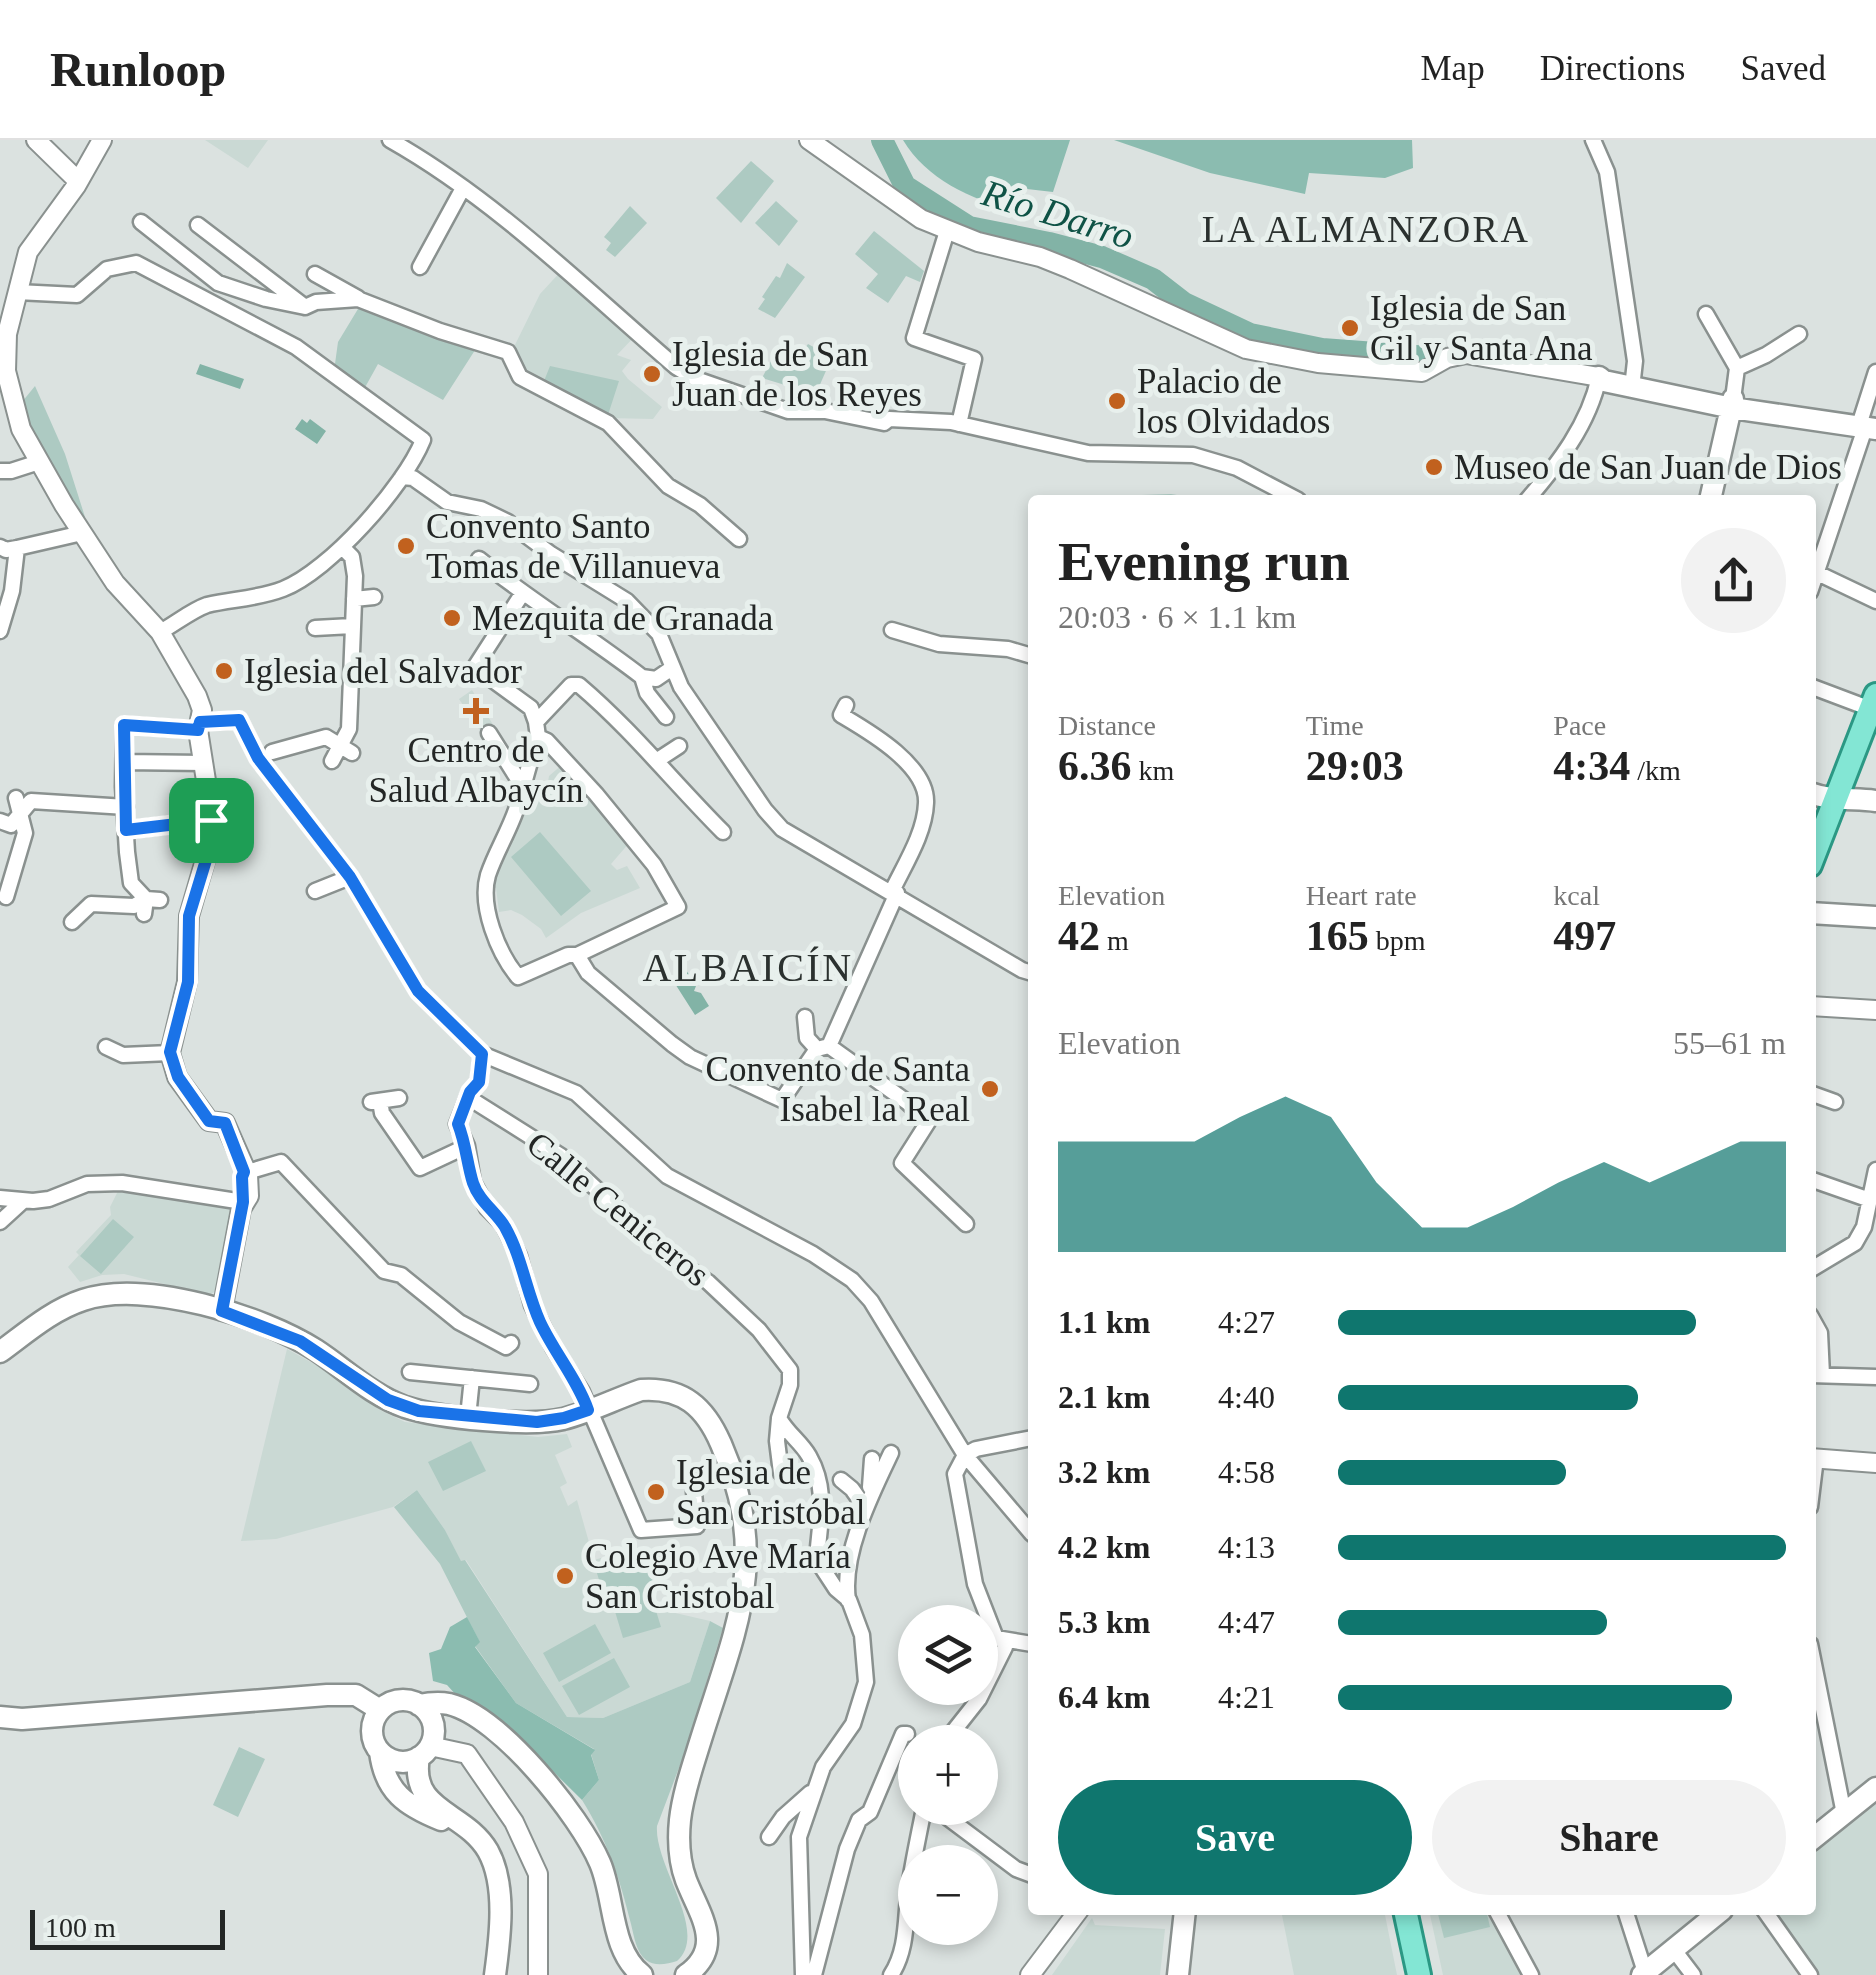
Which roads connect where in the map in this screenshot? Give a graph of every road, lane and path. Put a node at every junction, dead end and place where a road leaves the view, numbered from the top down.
1 (36, 140) edge
2 (102, 140) edge
3 (390, 140) edge
4 (808, 140) edge
5 (1593, 140) edge
6 (78, 181) junction
7 (463, 188) junction
8 (141, 222) dead end
9 (198, 224) dead end
10 (947, 231) junction
11 (420, 268) dead end
12 (315, 274) dead end
13 (175, 283) junction
14 (218, 284) junction
15 (16, 292) junction
16 (358, 298) junction
17 (305, 307) junction
18 (1706, 314) dead end
19 (1799, 334) dead end
20 (1737, 368) junction
21 (1876, 372) edge
22 (1599, 377) junction
23 (1633, 379) junction
24 (1733, 403) junction
25 (959, 424) junction
26 (1870, 424) edge
27 (39, 462) junction
28 (0, 471) edge
29 (402, 477) junction
30 (1288, 495) edge
31 (1531, 495) edge
32 (1711, 495) edge
33 (82, 533) junction
34 (739, 539) dead end
35 (0, 546) edge
36 (17, 548) junction
37 (342, 548) junction
38 (479, 558) dead end
39 (1816, 564) edge
40 (1816, 573) edge
41 (522, 594) junction
42 (374, 597) dead end
43 (354, 599) junction
44 (1876, 601) edge
45 (352, 626) junction
46 (315, 628) dead end
47 (892, 630) dead end
48 (0, 631) edge
49 (160, 632) junction
50 (1028, 655) edge
51 (672, 668) junction
52 (642, 677) junction
53 (1816, 688) edge
54 (1873, 702) edge
55 (846, 705) dead end
56 (666, 718) dead end
57 (199, 726) junction
58 (538, 727) junction
59 (489, 733) dead end
60 (679, 746) dead end
61 (346, 749) junction
62 (272, 752) dead end
63 (656, 760) junction
64 (332, 761) dead end
65 (124, 762) junction
66 (203, 763) junction
67 (522, 784) junction
68 (1816, 795) edge
69 (16, 798) dead end
70 (1836, 798) junction
71 (1876, 801) edge
72 (126, 807) junction
73 (10, 820) edge
74 (211, 820) junction
75 (722, 832) dead end
76 (129, 843) junction
77 (1816, 849) edge
78 (350, 877) junction
79 (315, 891) dead end
80 (894, 892) junction
81 (6, 897) dead end
82 (1816, 914) edge
83 (1876, 917) edge
84 (72, 922) dead end
85 (577, 955) junction
86 (1028, 972) edge
87 (1816, 1006) edge
88 (1876, 1010) edge
89 (806, 1018) dead end
90 (106, 1047) dead end
91 (823, 1048) junction
92 (170, 1052) junction
93 (476, 1058) junction
94 (1816, 1095) edge
95 (399, 1098) dead end
96 (469, 1098) junction
97 (1834, 1102) dead end
98 (467, 1146) junction
99 (1876, 1170) edge
100 (244, 1172) junction
101 (1816, 1181) edge
102 (0, 1198) edge
103 (22, 1202) junction
104 (243, 1202) junction
105 (1872, 1204) edge
106 (0, 1222) edge
107 (966, 1224) dead end
108 (1816, 1266) edge
109 (222, 1311) junction
110 (1816, 1325) edge
111 (511, 1343) dead end
112 (0, 1352) edge
113 (410, 1372) dead end
114 (1816, 1375) edge
115 (1876, 1377) edge
116 (472, 1378) junction
117 (530, 1384) dead end
118 (588, 1410) junction
119 (469, 1413) junction
120 (780, 1418) junction
121 (1028, 1439) edge
122 (891, 1452) dead end
123 (965, 1455) junction
124 (1816, 1458) edge
125 (872, 1460) dead end
126 (1876, 1463) edge
127 (781, 1473) dead end
128 (841, 1480) dead end
129 (694, 1492) dead end
130 (867, 1499) junction
131 (1028, 1524) edge
132 (848, 1600) junction
133 (1003, 1641) junction
134 (1028, 1644) edge
135 (1816, 1674) edge
136 (419, 1704) junction
137 (380, 1710) junction
138 (0, 1717) edge
139 (954, 1725) edge
140 (488, 1727) junction
141 (428, 1745) junction
142 (898, 1746) edge
143 (380, 1752) junction
144 (1876, 1788) edge
145 (815, 1790) junction
146 (1844, 1814) junction
147 (460, 1823) junction
148 (921, 1825) edge
149 (957, 1825) edge
150 (770, 1837) dead end
151 (1816, 1837) edge
152 (1028, 1874) edge
153 (1075, 1915) edge
154 (1185, 1915) edge
155 (1406, 1915) edge
156 (1500, 1915) edge
157 (1626, 1915) edge
158 (1711, 1915) edge
159 (1768, 1915) edge
160 (1674, 1950) junction
161 (809, 1972) edge
162 (1644, 1974) edge
163 (494, 1975) edge
164 (538, 1975) edge
165 (642, 1975) edge
166 (686, 1975) edge
167 (891, 1975) edge
168 (1030, 1975) edge
169 (1178, 1975) edge
170 (1418, 1975) edge
171 (1531, 1975) edge
172 (1693, 1975) edge
173 (1810, 1975) edge

1 - 6 street
2 - 6 street
3 - 7 street
4 - 10 street
5 - 23 street
6 - 15 street
7 - 11 street
7 - 25 street
8 - 14 street
9 - 17 street
10 - 22 street
10 - 25 street
12 - 16 street
13 - 14 street
13 - 15 street
13 - 29 street
14 - 17 street
15 - 27 street
16 - 17 street
16 - 34 street
18 - 20 street
19 - 20 street
20 - 24 street
21 - 26 street
22 - 23 main road
22 - 24 main road
22 - 31 street
23 - 24 main road
24 - 26 main road
24 - 32 main road
25 - 30 street
26 - 39 street
27 - 28 street
27 - 33 street
29 - 37 street
29 - 51 street
33 - 36 street
33 - 49 street
35 - 36 street
36 - 48 street
37 - 43 street
37 - 49 street
38 - 41 street
40 - 44 street
41 - 52 street
41 - 58 street
42 - 43 street
43 - 45 street
45 - 46 street
45 - 61 street
47 - 50 street
49 - 57 street
51 - 52 street
51 - 80 street
52 - 56 street
53 - 54 street
54 - 70 main road
55 - 80 street
57 - 65 street
57 - 66 street
57 - 78 street
58 - 63 street
58 - 67 street
58 - 85 street
59 - 67 street
60 - 63 street
61 - 62 street
61 - 64 street
63 - 75 street
65 - 66 street
65 - 72 street
66 - 74 street
67 - 85 street
68 - 70 main road
69 - 73 street
70 - 71 main road
70 - 77 main road
72 - 73 street
72 - 76 street
73 - 81 street
74 - 76 street
74 - 92 street
76 - 84 street
78 - 79 street
78 - 93 street
80 - 86 street
80 - 91 street
82 - 83 main road
85 - 91 street
87 - 88 street
89 - 91 street
90 - 92 street
91 - 107 street
92 - 100 street
93 - 96 street
93 - 123 street
94 - 97 street
95 - 98 street
96 - 98 street
96 - 120 street, Calle Ceniceros
98 - 118 street
99 - 105 street
100 - 104 street
100 - 111 street
101 - 105 street
102 - 103 street
103 - 104 street
103 - 106 street
104 - 109 street
105 - 108 street
109 - 112 main road
109 - 119 main road
110 - 114 street
113 - 116 street
114 - 115 street
116 - 117 street
116 - 119 street
118 - 119 main road
118 - 129 street
118 - 166 main road
120 - 127 street, Calle Ceniceros
120 - 132 street
121 - 123 street
122 - 130 street
123 - 131 street
123 - 133 street
124 - 126 street
125 - 130 street
128 - 130 street
130 - 132 street
132 - 145 street
133 - 134 street
133 - 139 street
135 - 146 street
136 - 137 main road
136 - 140 main road
136 - 141 main road
137 - 138 main road
137 - 143 main road
140 - 141 main road
140 - 165 main road
141 - 143 main road
141 - 147 main road
141 - 164 street
142 - 161 street
143 - 147 main road
144 - 146 main road
145 - 150 street
145 - 161 street
146 - 151 main road
147 - 163 main road
148 - 167 street
149 - 152 street
153 - 168 street
154 - 169 main road
155 - 170 main road
156 - 171 street
157 - 162 street
158 - 160 main road
159 - 173 street
160 - 162 main road
160 - 172 street

